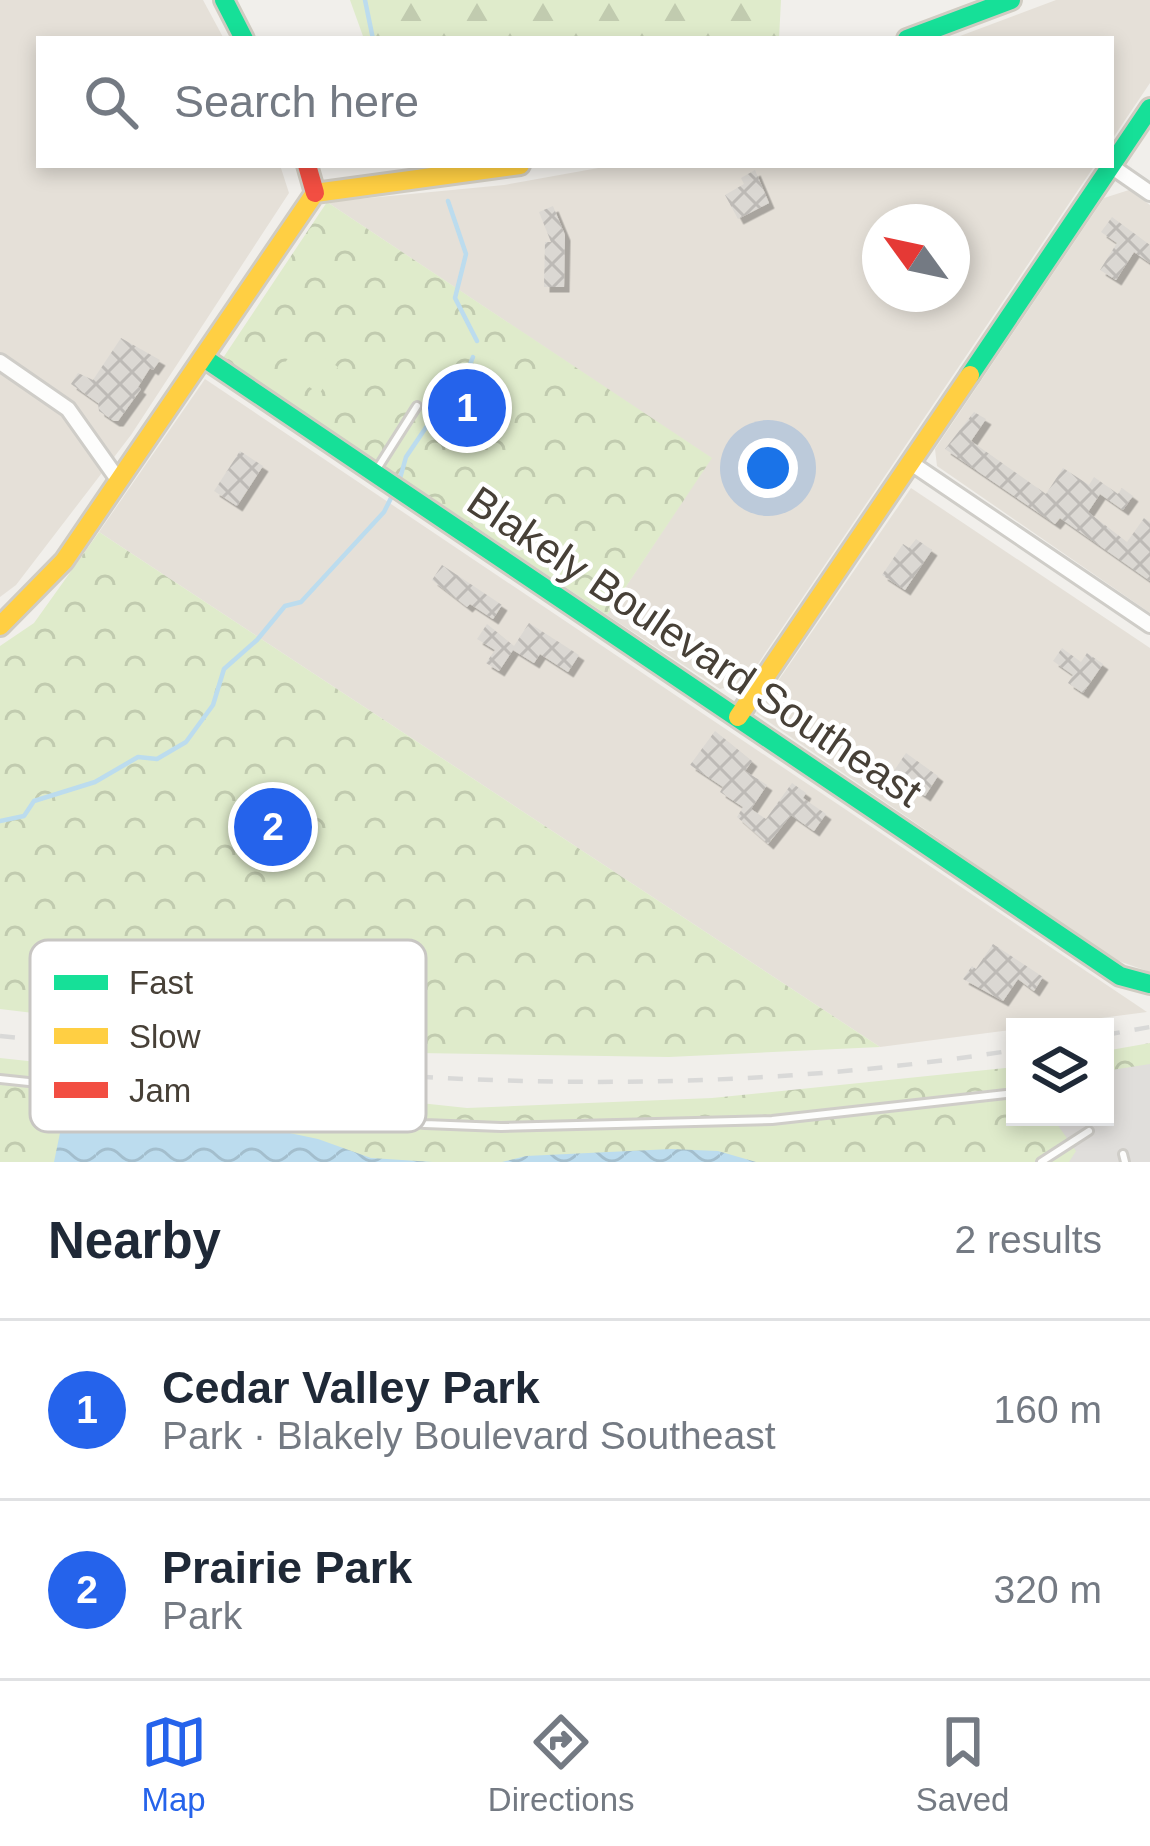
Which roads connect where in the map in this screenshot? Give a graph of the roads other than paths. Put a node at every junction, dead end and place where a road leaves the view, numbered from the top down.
1 (224, 0) edge
2 (1011, 0) edge
3 (242, 36) edge
4 (915, 36) edge
5 (1150, 108) edge
6 (1114, 162) edge
7 (308, 168) edge
8 (498, 168) edge
9 (1110, 168) edge
10 (1114, 168) edge
11 (315, 193) junction
12 (1150, 193) edge
13 (204, 358) junction
14 (0, 362) edge
15 (417, 406) dead end
16 (911, 463) junction
17 (377, 475) junction
18 (119, 481) junction
19 (1150, 625) edge
20 (0, 626) edge
21 (738, 717) junction
22 (1150, 984) edge
23 (0, 1079) edge
24 (30, 1082) edge
25 (1006, 1094) edge
26 (426, 1124) edge
27 (1089, 1131) dead end
28 (1041, 1162) edge

1 - 3 street
2 - 4 street
5 - 6 street
7 - 11 street
8 - 11 street
9 - 16 street
10 - 12 street
11 - 13 street
13 - 17 street, Blakely Boulevard Southeast
13 - 18 street
14 - 18 street
15 - 17 lane
16 - 19 street
16 - 21 street
17 - 21 street, Blakely Boulevard Southeast
18 - 20 street
21 - 22 street, Blakely Boulevard Southeast
23 - 24 lane
25 - 26 lane
27 - 28 lane

